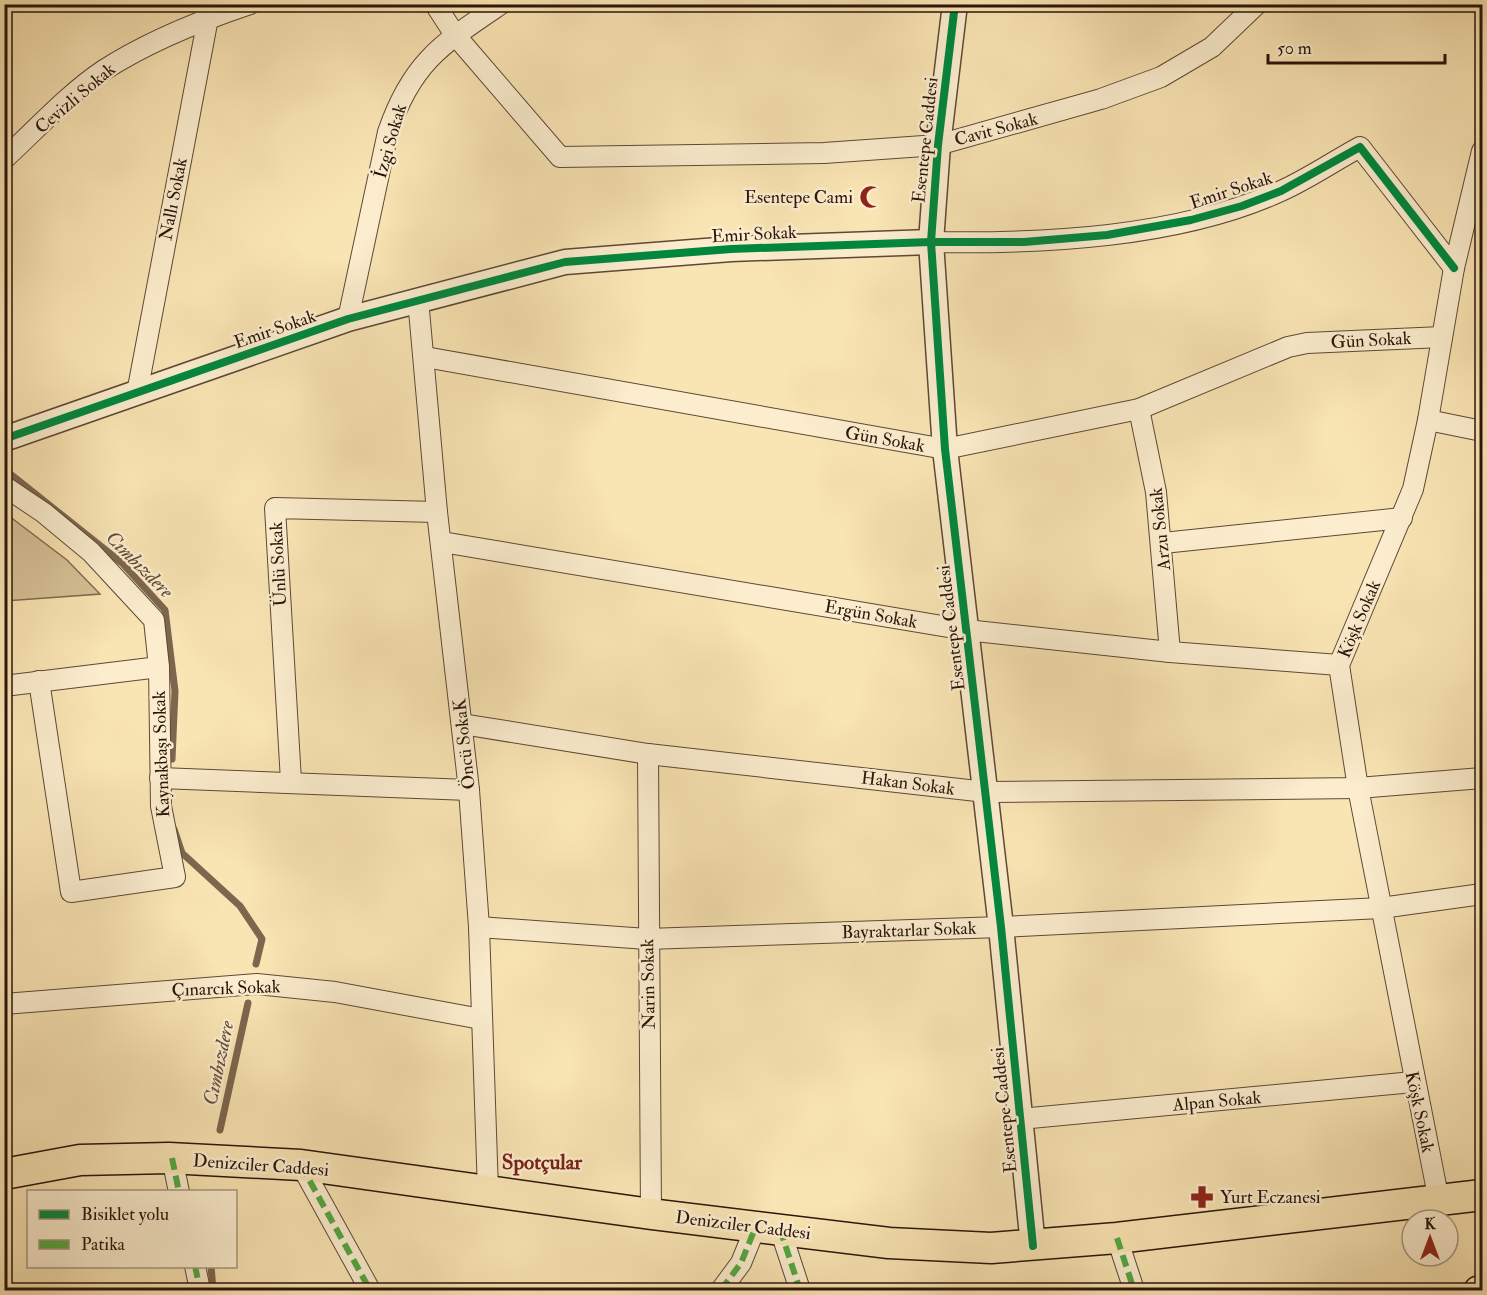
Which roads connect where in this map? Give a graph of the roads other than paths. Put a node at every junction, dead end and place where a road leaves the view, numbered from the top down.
1 (250, 4) edge
2 (435, 4) edge
3 (501, 4) edge
4 (955, 4) edge
5 (1257, 4) edge
6 (205, 11) edge
7 (455, 35) junction
8 (938, 145) junction
9 (1482, 154) edge
10 (4, 159) edge
11 (931, 242) junction
12 (1454, 268) junction
13 (418, 299) junction
14 (348, 319) junction
15 (1442, 336) junction
16 (425, 357) junction
17 (136, 393) junction
18 (1139, 409) junction
19 (1428, 420) junction
20 (1482, 431) edge
21 (5, 439) edge
22 (945, 449) junction
23 (4, 486) edge
24 (437, 512) junction
25 (1402, 518) junction
26 (442, 542) junction
27 (1163, 543) junction
28 (966, 630) junction
29 (1170, 652) junction
30 (1339, 665) junction
31 (159, 667) junction
32 (39, 681) junction
33 (4, 686) edge
34 (462, 724) junction
35 (648, 754) junction
36 (160, 778) junction
37 (1482, 778) edge
38 (291, 781) junction
39 (1358, 788) junction
40 (469, 790) junction
41 (986, 792) junction
42 (1482, 894) edge
43 (1381, 908) junction
44 (479, 927) junction
45 (1001, 927) junction
46 (647, 939) junction
47 (4, 1004) edge
48 (481, 1019) junction
49 (1413, 1082) junction
50 (1020, 1119) junction
51 (172, 1158) junction
52 (301, 1165) junction
53 (4, 1174) edge
54 (179, 1190) edge
55 (488, 1191) junction
56 (1482, 1195) edge
57 (1438, 1201) junction
58 (651, 1214) junction
59 (768, 1228) junction
60 (1117, 1238) junction
61 (1033, 1246) junction
62 (195, 1268) edge
63 (200, 1290) edge
64 (370, 1290) edge
65 (721, 1290) edge
66 (800, 1290) edge
67 (1134, 1290) edge

1 - 6 street, Cevizli Sokak
2 - 7 street
3 - 7 street, İzgi Sokak
4 - 8 street, Esentepe Caddesi
5 - 8 street, Cavit Sokak
6 - 10 street, Cevizli Sokak
6 - 17 street, Nallı Sokak
7 - 8 street, Cavit Sokak
7 - 14 street, İzgi Sokak
8 - 11 street, Esentepe Caddesi
9 - 12 street, Köşk Sokak
11 - 12 street, Emir Sokak
11 - 13 street, Emir Sokak
11 - 22 street, Esentepe Caddesi
12 - 15 street, Köşk Sokak
13 - 14 street, Emir Sokak
13 - 16 street, Öncü SokaK
14 - 17 street, Emir Sokak
15 - 18 street, Gün Sokak
15 - 19 street, Köşk Sokak
16 - 22 street, Gün Sokak
16 - 24 street, Öncü SokaK
17 - 21 street, Emir Sokak
18 - 22 street, Gün Sokak
18 - 27 street, Arzu Sokak
19 - 20 street
19 - 25 street, Köşk Sokak
22 - 28 street, Esentepe Caddesi
23 - 31 street, Kaynakbaşı Sokak
24 - 26 street, Öncü SokaK
24 - 38 street, Ünlü Sokak
25 - 27 street
25 - 30 street, Köşk Sokak
26 - 28 street, Ergün Sokak
26 - 34 street, Öncü SokaK
27 - 29 street, Arzu Sokak
28 - 29 street, Ergün Sokak
28 - 41 street, Esentepe Caddesi
29 - 30 street, Ergün Sokak
30 - 39 street, Köşk Sokak
31 - 32 street
31 - 36 street, Kaynakbaşı Sokak
32 - 33 street
32 - 36 street, Kaynakbaşı Sokak
34 - 35 street, Hakan Sokak
34 - 40 street, Öncü SokaK
35 - 41 street, Hakan Sokak
35 - 46 street, Narin Sokak
36 - 38 street
37 - 39 street, Hakan Sokak
38 - 40 street
39 - 41 street, Hakan Sokak
39 - 43 street, Köşk Sokak
40 - 44 street, Öncü SokaK
41 - 45 street, Esentepe Caddesi
42 - 43 street, Bayraktarlar Sokak
43 - 45 street, Bayraktarlar Sokak
43 - 49 street, Köşk Sokak
44 - 46 street, Bayraktarlar Sokak
44 - 48 street, Öncü SokaK
45 - 46 street, Bayraktarlar Sokak
45 - 50 street, Esentepe Caddesi
46 - 58 street, Narin Sokak
47 - 48 street, Çınarcık Sokak
48 - 55 street, Öncü SokaK
49 - 50 street, Alpan Sokak
49 - 57 street, Köşk Sokak
50 - 61 street, Esentepe Caddesi
51 - 52 main road, Denizciler Caddesi
51 - 53 main road, Denizciler Caddesi
51 - 54 street
52 - 55 main road, Denizciler Caddesi
52 - 64 street
55 - 58 main road, Denizciler Caddesi
56 - 57 main road, Denizciler Caddesi
57 - 60 main road, Denizciler Caddesi
58 - 59 main road, Denizciler Caddesi
59 - 61 main road, Denizciler Caddesi
59 - 65 street
59 - 66 street
60 - 61 main road, Denizciler Caddesi
60 - 67 street
62 - 63 street

